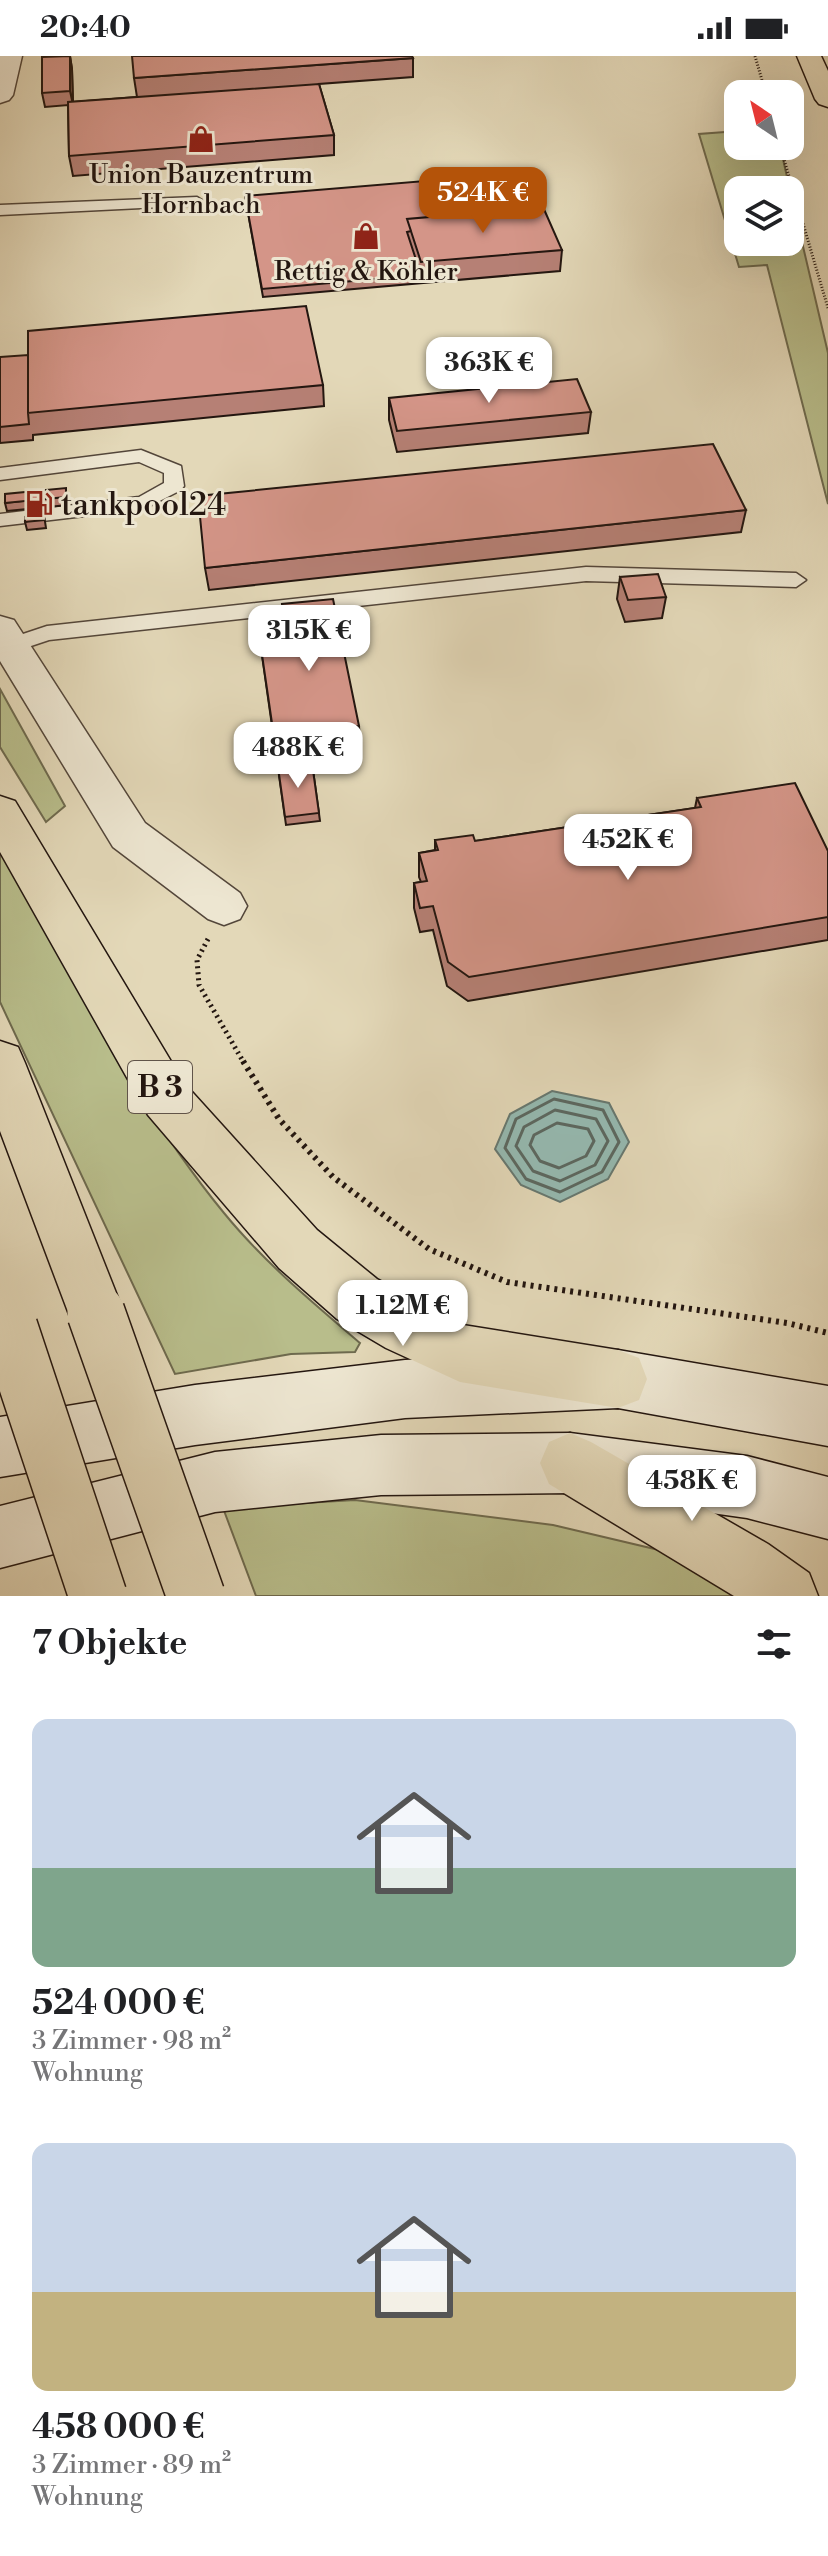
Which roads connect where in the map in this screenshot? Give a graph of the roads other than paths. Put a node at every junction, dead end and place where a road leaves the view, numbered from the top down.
1 (10, 56) edge
2 (809, 56) edge
3 (0, 95) edge
4 (828, 99) edge
5 (197, 202) dead end
6 (0, 210) edge
7 (0, 474) edge
8 (0, 520) edge
9 (796, 580) dead end
10 (5, 638) edge
11 (0, 813) edge
12 (224, 906) road end
13 (0, 1063) edge
14 (4, 1315) edge
15 (618, 1379) junction
16 (828, 1416) edge
17 (0, 1447) edge
18 (570, 1463) junction
19 (828, 1508) edge
20 (0, 1537) edge
21 (98, 1596) edge
22 (196, 1596) edge
23 (786, 1596) edge

1 - 3 main road
2 - 4 highway
5 - 6 lane
7 - 8 lane
9 - 10 lane
10 - 12 main road
11 - 15 highway, B 3
13 - 22 highway, bridge
14 - 21 highway, bridge
15 - 16 main road
15 - 17 main road
18 - 19 main road
18 - 20 main road
18 - 23 highway

